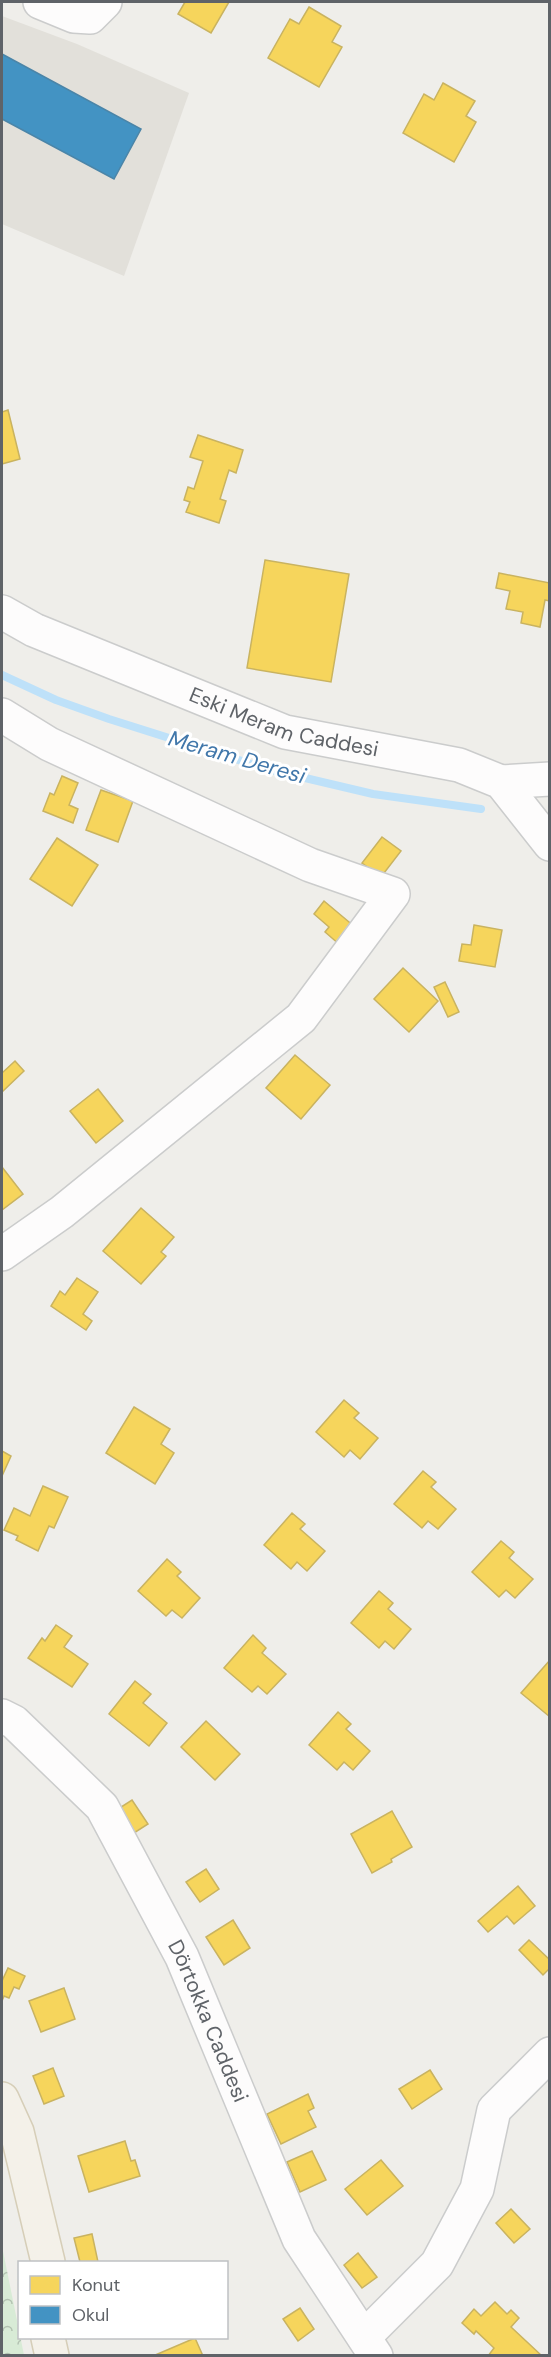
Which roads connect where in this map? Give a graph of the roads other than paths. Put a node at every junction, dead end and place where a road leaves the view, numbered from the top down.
1 (40, 2) edge
2 (105, 2) edge
3 (2, 612) edge
4 (2, 715) edge
5 (549, 779) edge
6 (501, 782) junction
7 (549, 844) edge
8 (2, 1254) edge
9 (2, 1716) edge
10 (549, 2054) edge
11 (2, 2099) edge
12 (2, 2115) edge
13 (34, 2261) edge
14 (48, 2261) edge
15 (48, 2339) edge
16 (65, 2339) edge
17 (370, 2346) edge
18 (52, 2355) edge
19 (69, 2355) edge

1 - 2 street
3 - 6 street, Eski Meram Caddesi
4 - 8 street
5 - 6 street
6 - 7 street
9 - 17 street, Dörtokka Caddesi
10 - 17 street
11 - 14 main road
12 - 13 main road
15 - 18 main road
16 - 19 main road

